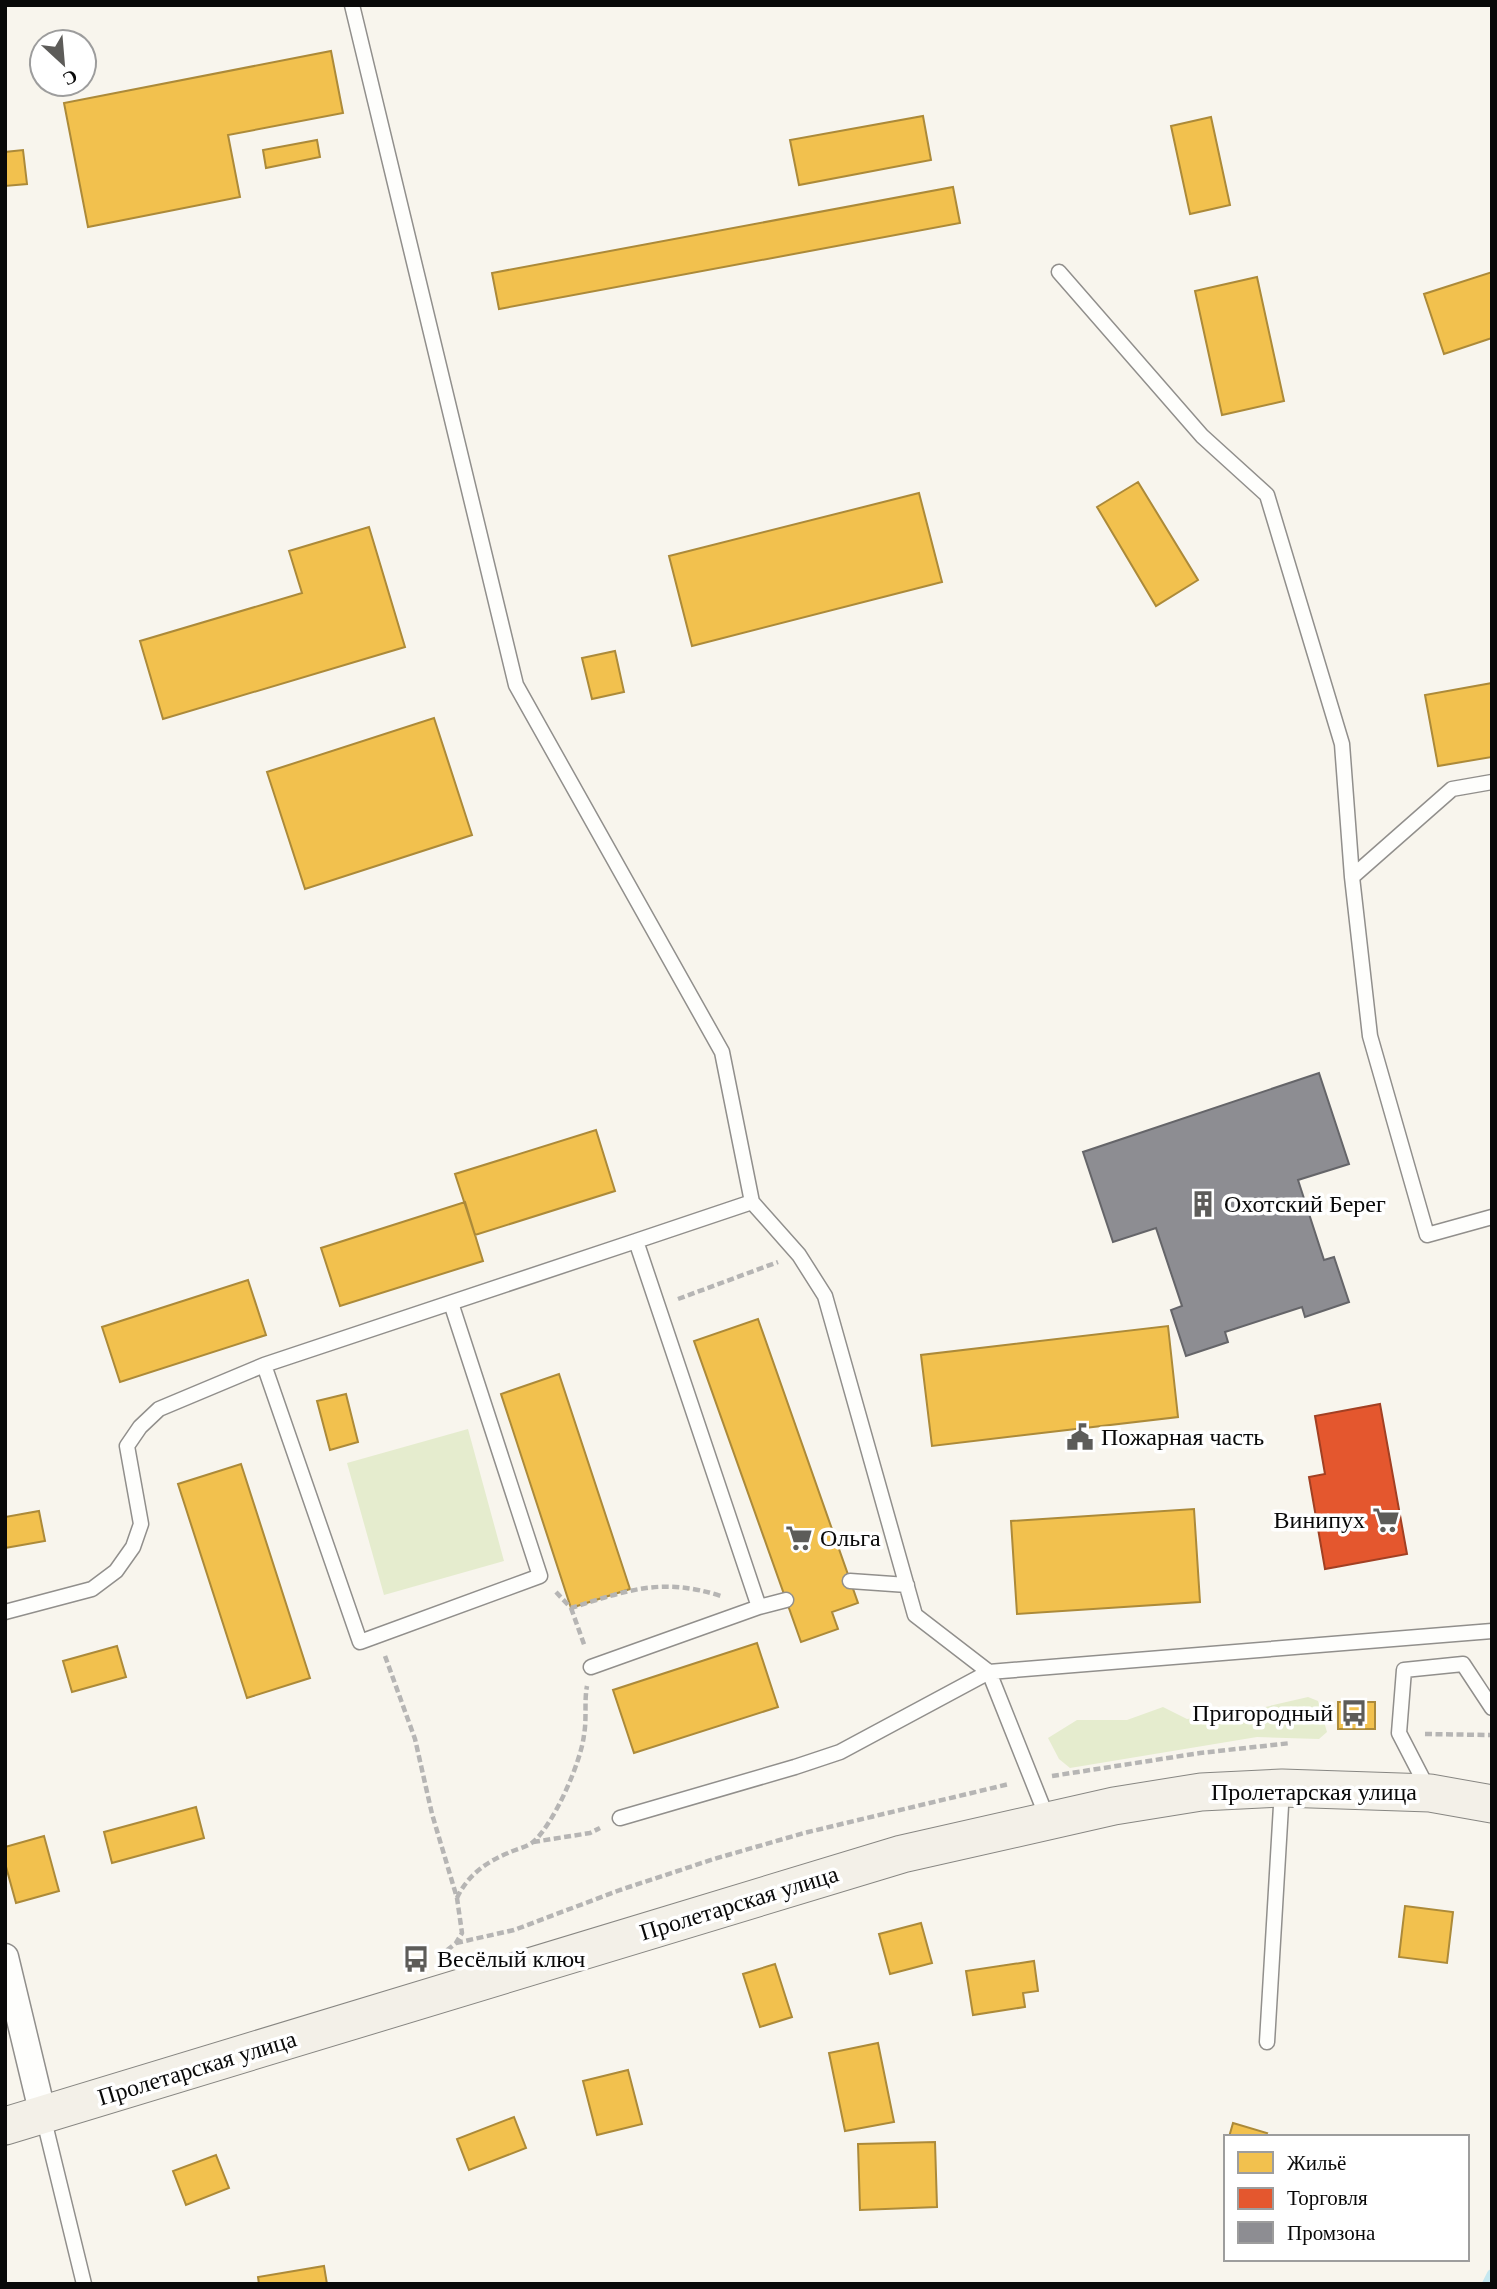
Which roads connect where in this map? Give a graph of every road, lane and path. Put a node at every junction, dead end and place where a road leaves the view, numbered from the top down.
1 (352, 5) edge
2 (1059, 272) dead end
3 (1492, 782) edge
4 (1352, 877) junction
5 (752, 1202) junction
6 (1492, 1217) edge
7 (636, 1241) junction
8 (799, 1255) junction
9 (451, 1303) junction
10 (658, 1306) junction
11 (264, 1365) junction
12 (540, 1576) junction
13 (850, 1581) dead end
14 (907, 1585) junction
15 (786, 1600) dead end
16 (759, 1607) junction
17 (571, 1608) junction
18 (5, 1612) edge
19 (1492, 1631) edge
20 (378, 1636) junction
21 (591, 1667) junction
22 (989, 1672) junction
23 (1492, 1708) edge
24 (1399, 1733) junction
25 (1492, 1735) edge
26 (1291, 1743) dead end
27 (1032, 1780) junction
28 (1282, 1788) junction
29 (1430, 1793) junction
30 (1492, 1804) edge
31 (620, 1818) joint
32 (1048, 1820) junction
33 (533, 1842) junction
34 (457, 1898) junction
35 (456, 1944) junction
36 (5, 1957) edge
37 (437, 1959) dead end
38 (1266, 2042) dead end
39 (43, 2115) junction
40 (5, 2126) edge
41 (84, 2284) edge

1 - 5 lane
2 - 4 lane
3 - 4 lane
4 - 6 lane
5 - 7 lane
5 - 8 lane
7 - 9 lane
7 - 10 lane
8 - 10 path
8 - 14 lane
9 - 11 lane
9 - 12 lane
10 - 16 lane
11 - 18 lane
11 - 20 lane
12 - 17 path
12 - 20 lane
13 - 14 lane
14 - 22 lane
15 - 16 lane
16 - 17 path
16 - 21 lane
17 - 21 path
19 - 22 lane
20 - 34 path
21 - 33 path
22 - 27 lane
22 - 31 lane
23 - 24 lane
24 - 25 path
24 - 29 lane
26 - 27 path
27 - 32 lane
27 - 35 path
28 - 29 main road, Пролетарская улица
28 - 32 main road, Пролетарская улица
28 - 38 lane
29 - 30 main road, Пролетарская улица
31 - 33 path
32 - 39 main road, Пролетарская улица
33 - 34 path
34 - 35 path
35 - 37 path
36 - 39 street
39 - 40 main road, Пролетарская улица
39 - 41 lane

